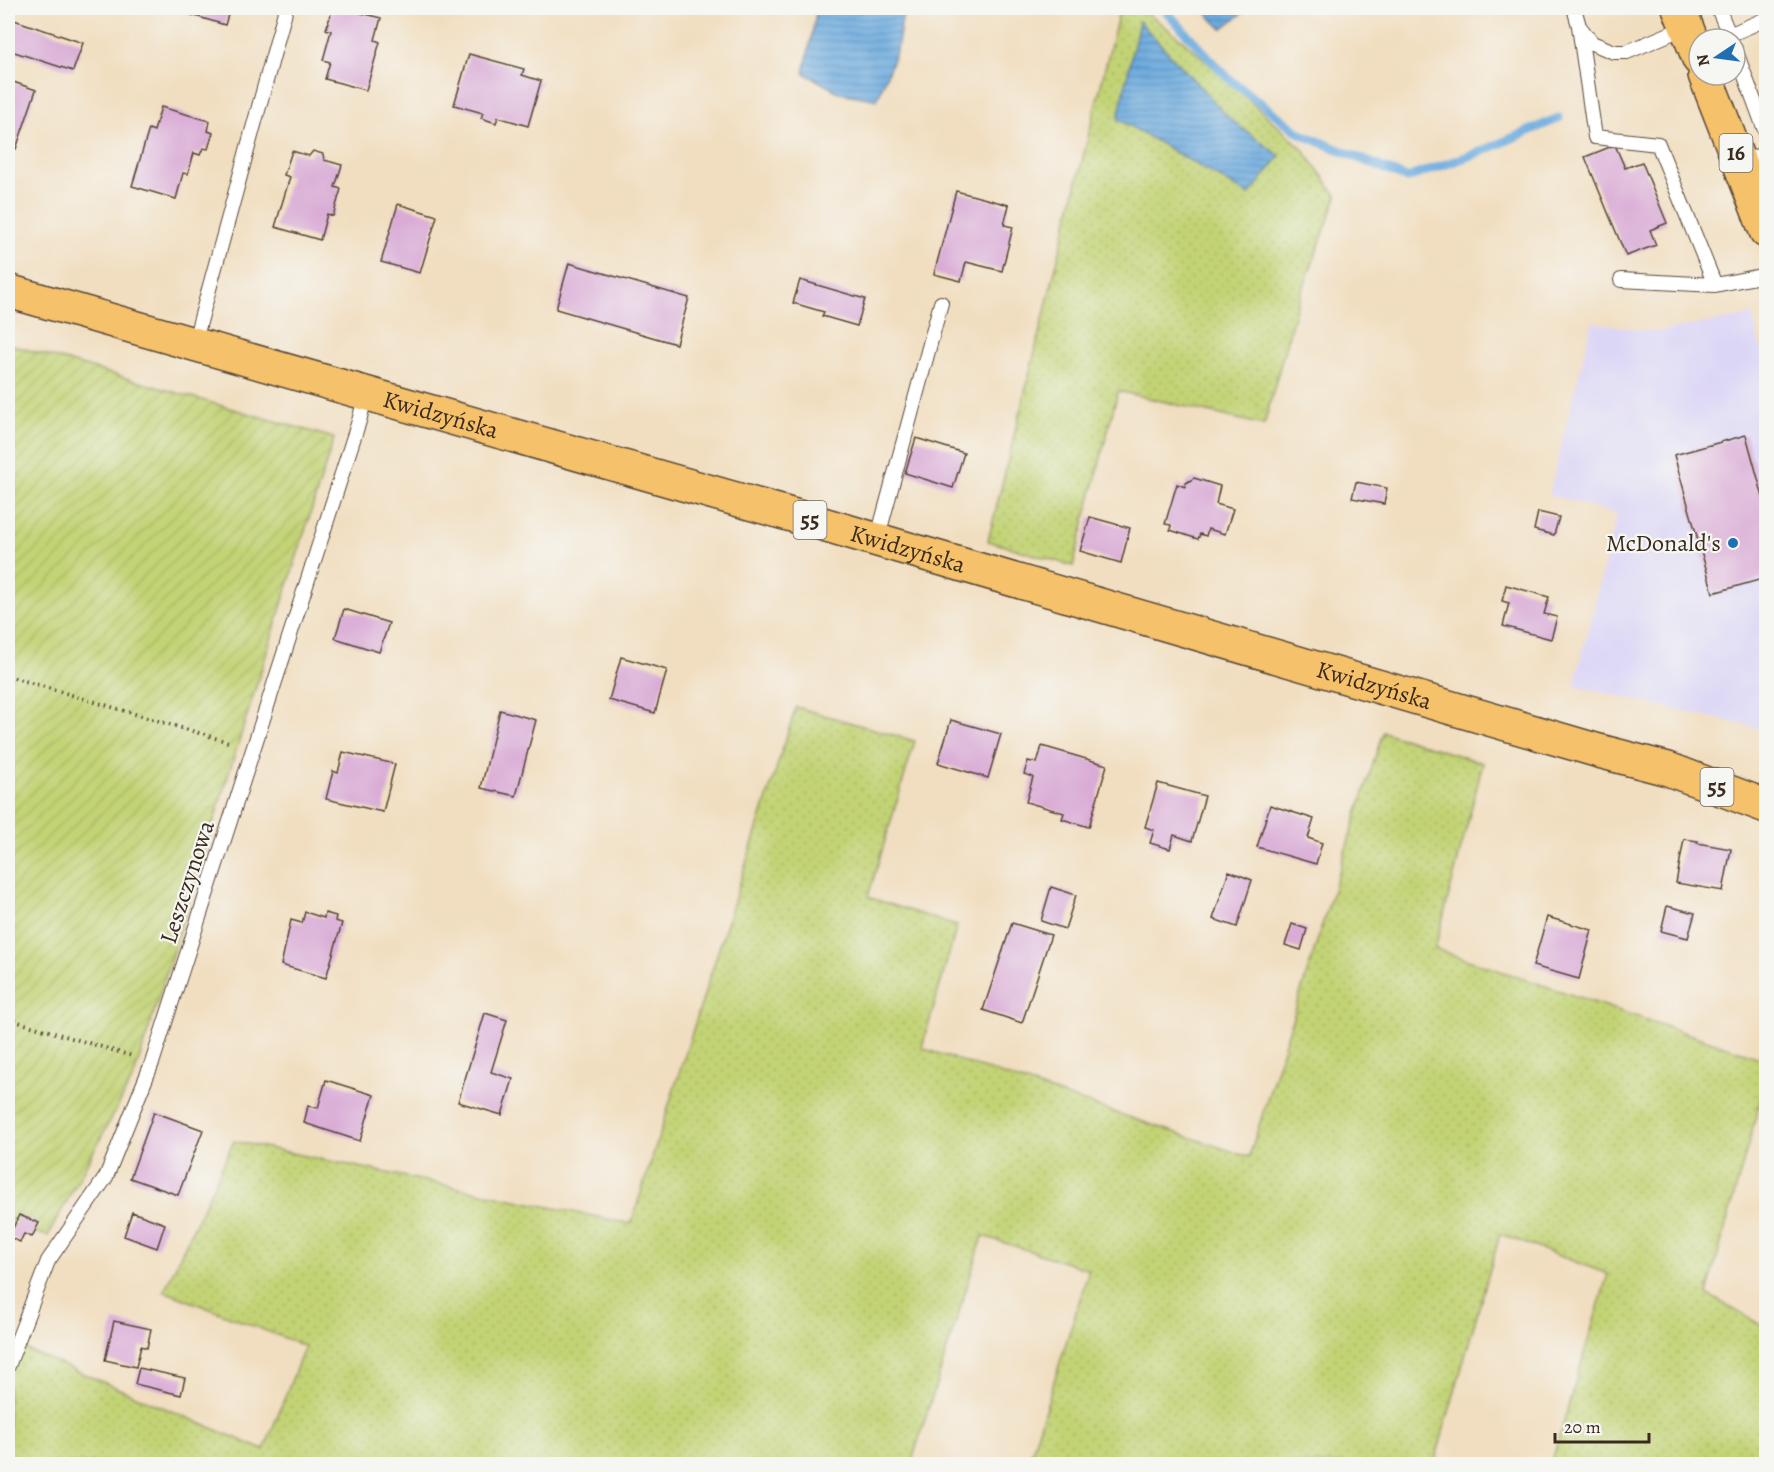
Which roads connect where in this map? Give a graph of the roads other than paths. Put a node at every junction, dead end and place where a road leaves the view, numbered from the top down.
1 (286, 8) edge
2 (1574, 8) edge
3 (1718, 8) edge
4 (1682, 17) edge
5 (1767, 19) edge
6 (1579, 26) junction
7 (1726, 27) edge
8 (1747, 29) edge
9 (1747, 80) edge
10 (1712, 87) edge
11 (1767, 133) edge
12 (1753, 158) edge
13 (1767, 231) edge
14 (1767, 275) edge
15 (1621, 280) dead end
16 (1715, 285) junction
17 (8, 291) edge
18 (941, 303) dead end
19 (194, 344) junction
20 (366, 394) junction
21 (877, 540) junction
22 (1668, 769) junction
23 (1767, 780) edge
24 (1767, 806) edge
25 (8, 1366) edge

1 - 19 lane
2 - 6 lane
3 - 7 lane
4 - 6 lane
5 - 8 lane
6 - 16 lane
9 - 11 lane
10 - 12 main road, 16
12 - 13 main road, 16
14 - 16 lane
15 - 16 lane
17 - 19 main road, Kwidzyńska / 55
18 - 21 lane
19 - 20 main road, Kwidzyńska / 55
20 - 21 main road, Kwidzyńska / 55
20 - 25 lane, Leszczynowa
21 - 22 main road, Kwidzyńska / 55
22 - 23 main road, 55
22 - 24 main road, 55

